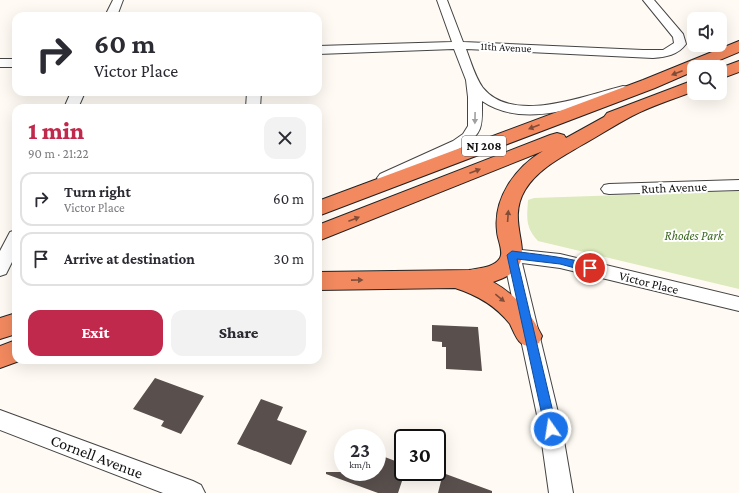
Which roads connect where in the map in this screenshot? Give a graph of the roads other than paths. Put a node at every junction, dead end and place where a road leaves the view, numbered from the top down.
1 (118, 0) edge
2 (442, 0) edge
3 (648, 0) edge
4 (113, 12) edge
5 (459, 45) junction
6 (739, 46) edge
7 (322, 50) edge
8 (0, 63) edge
9 (12, 63) edge
10 (739, 66) edge
11 (727, 71) edge
12 (472, 80) junction
13 (649, 84) junction
14 (687, 88) edge
15 (626, 112) junction
16 (739, 185) edge
17 (609, 189) dead end
18 (322, 206) edge
19 (322, 207) edge
20 (322, 231) edge
21 (12, 245) edge
22 (512, 255) junction
23 (3, 264) edge
24 (452, 279) junction
25 (322, 281) edge
26 (739, 304) edge
27 (12, 324) edge
28 (0, 329) edge
29 (530, 336) junction
30 (12, 352) edge
31 (0, 357) edge
32 (0, 420) edge
33 (193, 493) edge
34 (561, 493) edge

1 - 4 street
2 - 5 street
3 - 5 street, 11th Avenue
5 - 7 street, 11th Avenue
5 - 12 street
6 -> 13 highway, NJ 208
8 - 9 street
10 - 11 highway
12 - 13 street
12 -> 18 street
13 -> 19 highway, NJ 208
14 - 15 highway, NJ 208
20 -> 15 highway, NJ 208
22 -> 15 highway
16 - 17 street, Ruth Avenue
21 - 23 street
22 - 24 highway
22 - 26 street, Victor Place
22 - 29 street
25 -> 24 highway
24 -> 29 highway
27 - 28 highway
29 - 34 street
30 - 31 highway
32 - 33 street, Cornell Avenue

